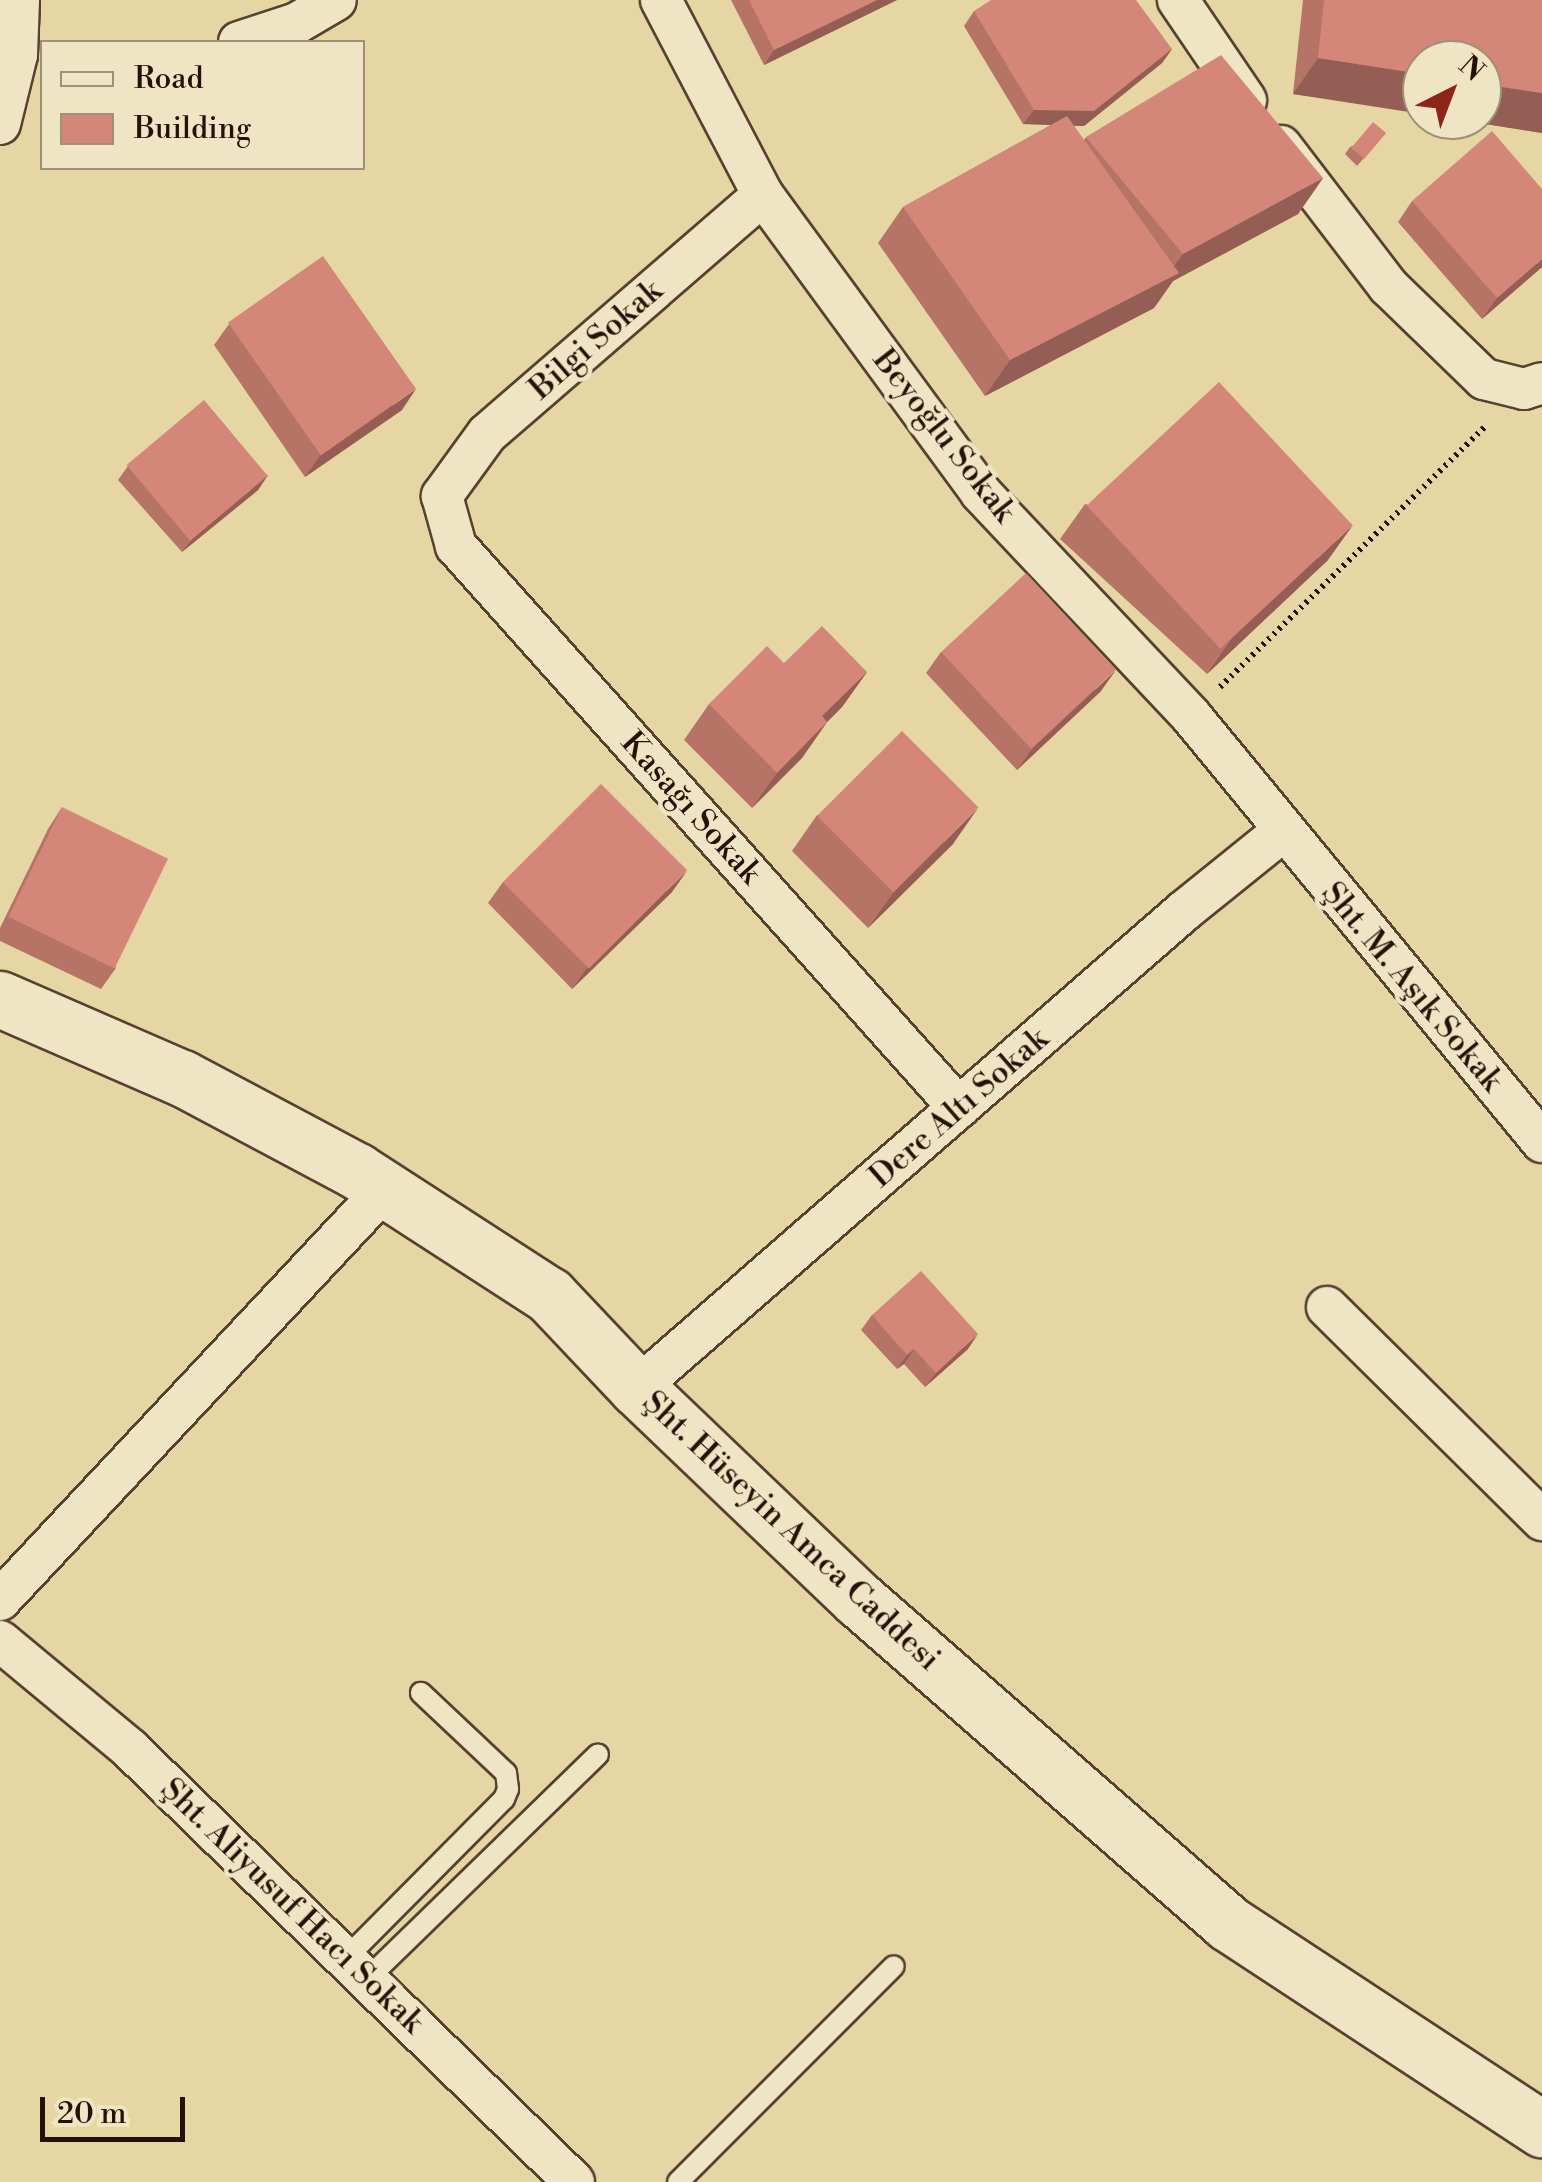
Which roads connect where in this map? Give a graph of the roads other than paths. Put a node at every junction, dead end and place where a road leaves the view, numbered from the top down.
1 (18, 0) edge
2 (336, 0) edge
3 (660, 0) edge
4 (1178, 0) edge
5 (245, 40) edge
6 (30, 55) edge
7 (0, 124) edge
8 (763, 195) junction
9 (1533, 386) edge
10 (442, 496) joint
11 (1282, 832) junction
12 (0, 1000) edge
13 (959, 1108) junction
14 (1542, 1142) edge
15 (386, 1189) junction
16 (1328, 1307) dead end
17 (637, 1388) junction
18 (1542, 1520) edge
19 (0, 1600) edge
20 (0, 1641) edge
21 (421, 1694) dead end
22 (598, 1754) dead end
23 (894, 1966) dead end
24 (356, 1969) junction
25 (1542, 2129) edge
26 (574, 2182) edge
27 (678, 2182) edge

1 - 6 street
2 - 5 street
3 - 8 street, Beyoğlu Sokak
4 - 9 street
6 - 7 street
8 - 10 street, Bilgi Sokak
8 - 11 street, Beyoğlu Sokak
10 - 13 street, Kasağı Sokak
11 - 13 street, Dere Altı Sokak
11 - 14 street, Şht. M. Aşık Sokak
12 - 15 street, Şht. Hüseyin Amca Caddesi
13 - 17 street, Dere Altı Sokak
15 - 17 street, Şht. Hüseyin Amca Caddesi
15 - 19 street
16 - 18 street
17 - 25 street, Şht. Hüseyin Amca Caddesi
20 - 24 street, Şht. Aliyusuf Hacı Sokak
21 - 24 lane
22 - 24 lane
23 - 27 lane
24 - 26 street, Şht. Aliyusuf Hacı Sokak

